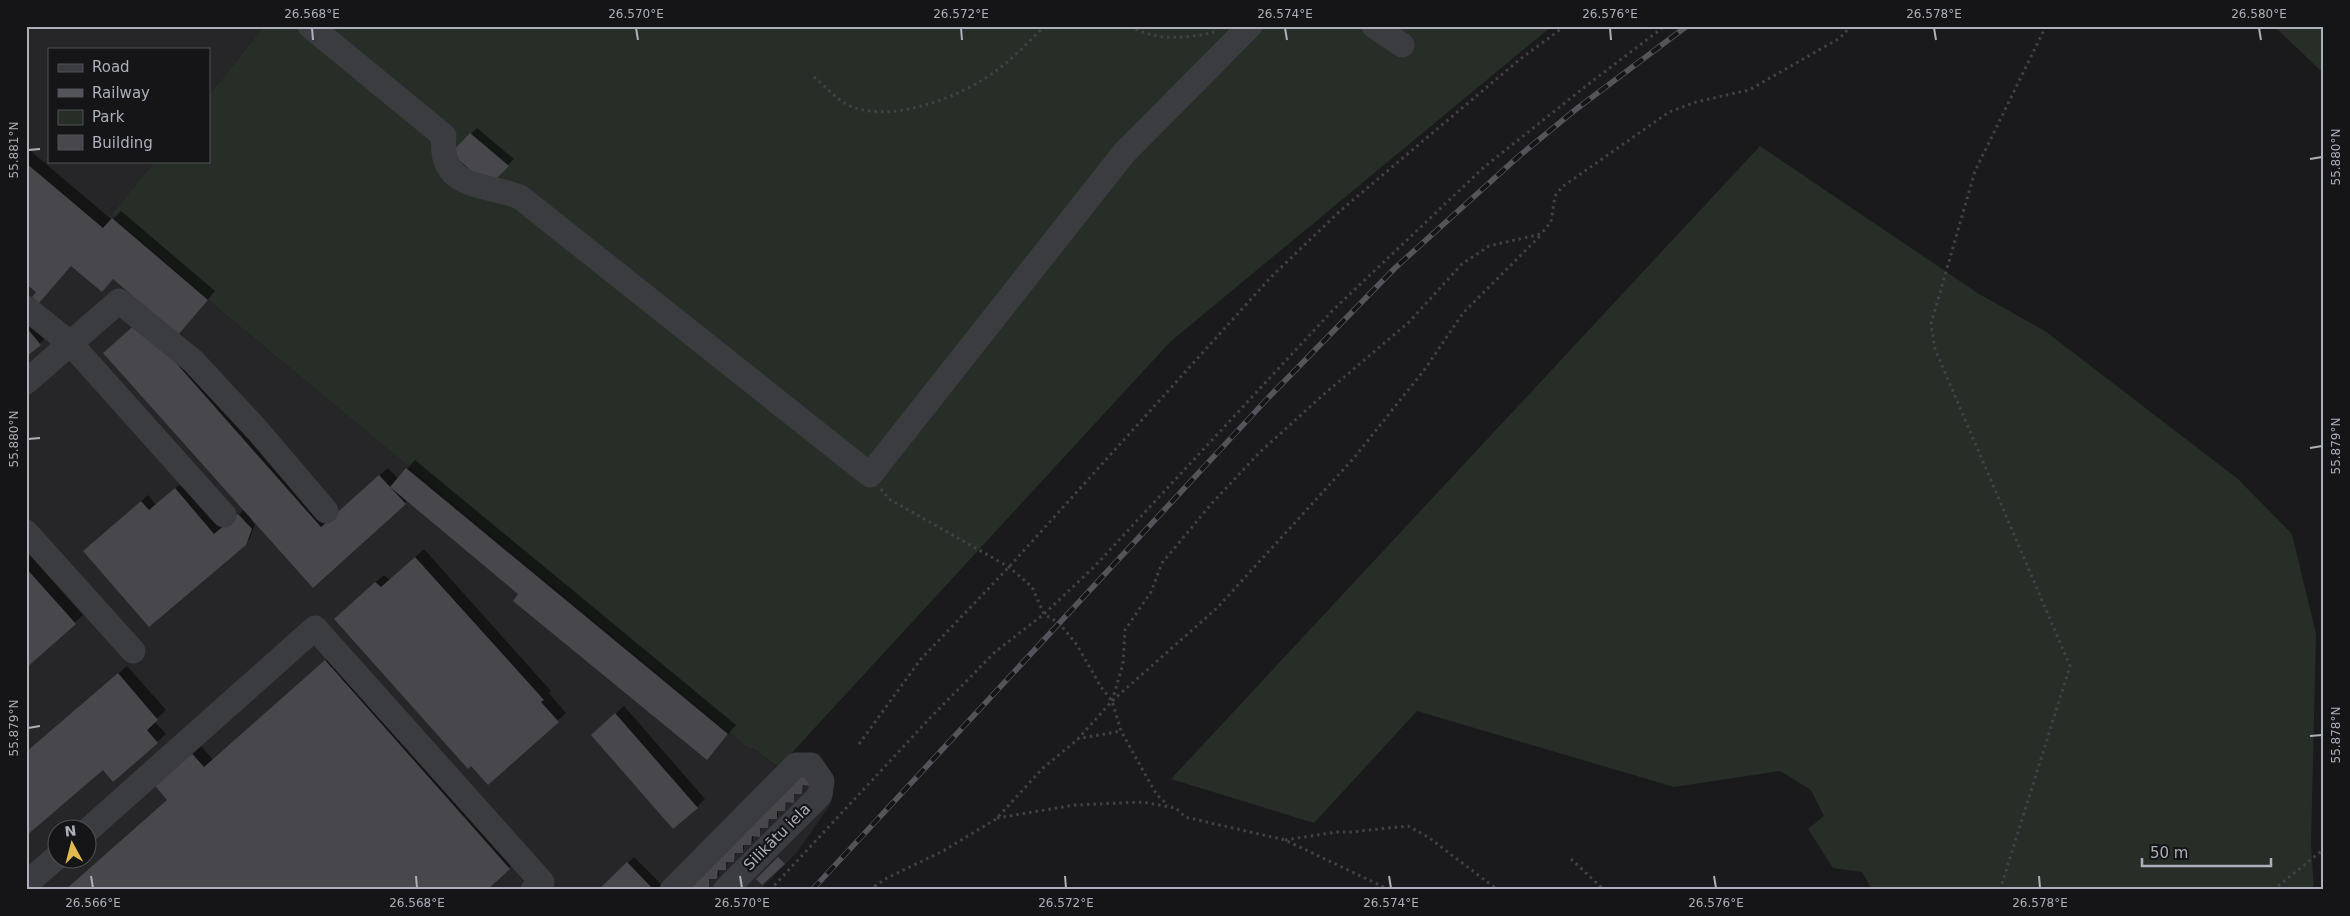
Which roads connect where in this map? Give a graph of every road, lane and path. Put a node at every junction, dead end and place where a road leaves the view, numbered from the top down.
1 (310, 26) edge
2 (1045, 26) edge
3 (1130, 26) edge
4 (1250, 26) edge
5 (1374, 26) edge
6 (1565, 26) edge
7 (1665, 26) edge
8 (1851, 26) edge
9 (2046, 26) edge
10 (1218, 31) dead end
11 (1402, 45) dead end
12 (814, 77) dead end
13 (1541, 234) junction
14 (26, 308) edge
15 (71, 344) junction
16 (26, 382) edge
17 (870, 475) junction
18 (326, 511) dead end
19 (224, 515) dead end
20 (26, 532) edge
21 (1009, 567) junction
22 (1044, 614) junction
23 (132, 651) dead end
24 (1112, 701) junction
25 (1121, 731) junction
26 (1077, 740) junction
27 (859, 744) dead end
28 (1168, 805) junction
29 (996, 818) junction
30 (98, 821) edge
31 (1285, 840) junction
32 (2324, 849) edge
33 (1572, 859) dead end
34 (48, 865) edge
35 (26, 884) edge
36 (533, 890) edge
37 (672, 890) edge
38 (725, 890) edge
39 (770, 890) edge
40 (869, 890) edge
41 (1390, 890) edge
42 (1498, 890) edge
43 (1604, 890) edge
44 (2000, 890) edge
45 (2273, 890) edge

1 - 17 lane
2 - 12 path
3 - 10 path
4 - 17 lane
5 - 11 lane
6 - 21 path
7 - 22 path
8 - 13 path
9 - 44 path
13 - 24 path
13 - 24 path
14 - 15 lane
15 - 16 lane
15 - 18 lane
15 - 19 lane
17 - 21 path
20 - 23 lane
21 - 22 path
21 - 27 path
22 - 24 path
22 - 39 path
24 - 25 path
24 - 26 path
25 - 26 path
25 - 28 path
26 - 29 path
28 - 29 path
28 - 31 path
29 - 40 path
30 - 36 lane
31 - 41 path
31 - 42 path
32 - 45 path
33 - 43 path
34 - 35 lane
37 - 38 lane, Silikātu iela

